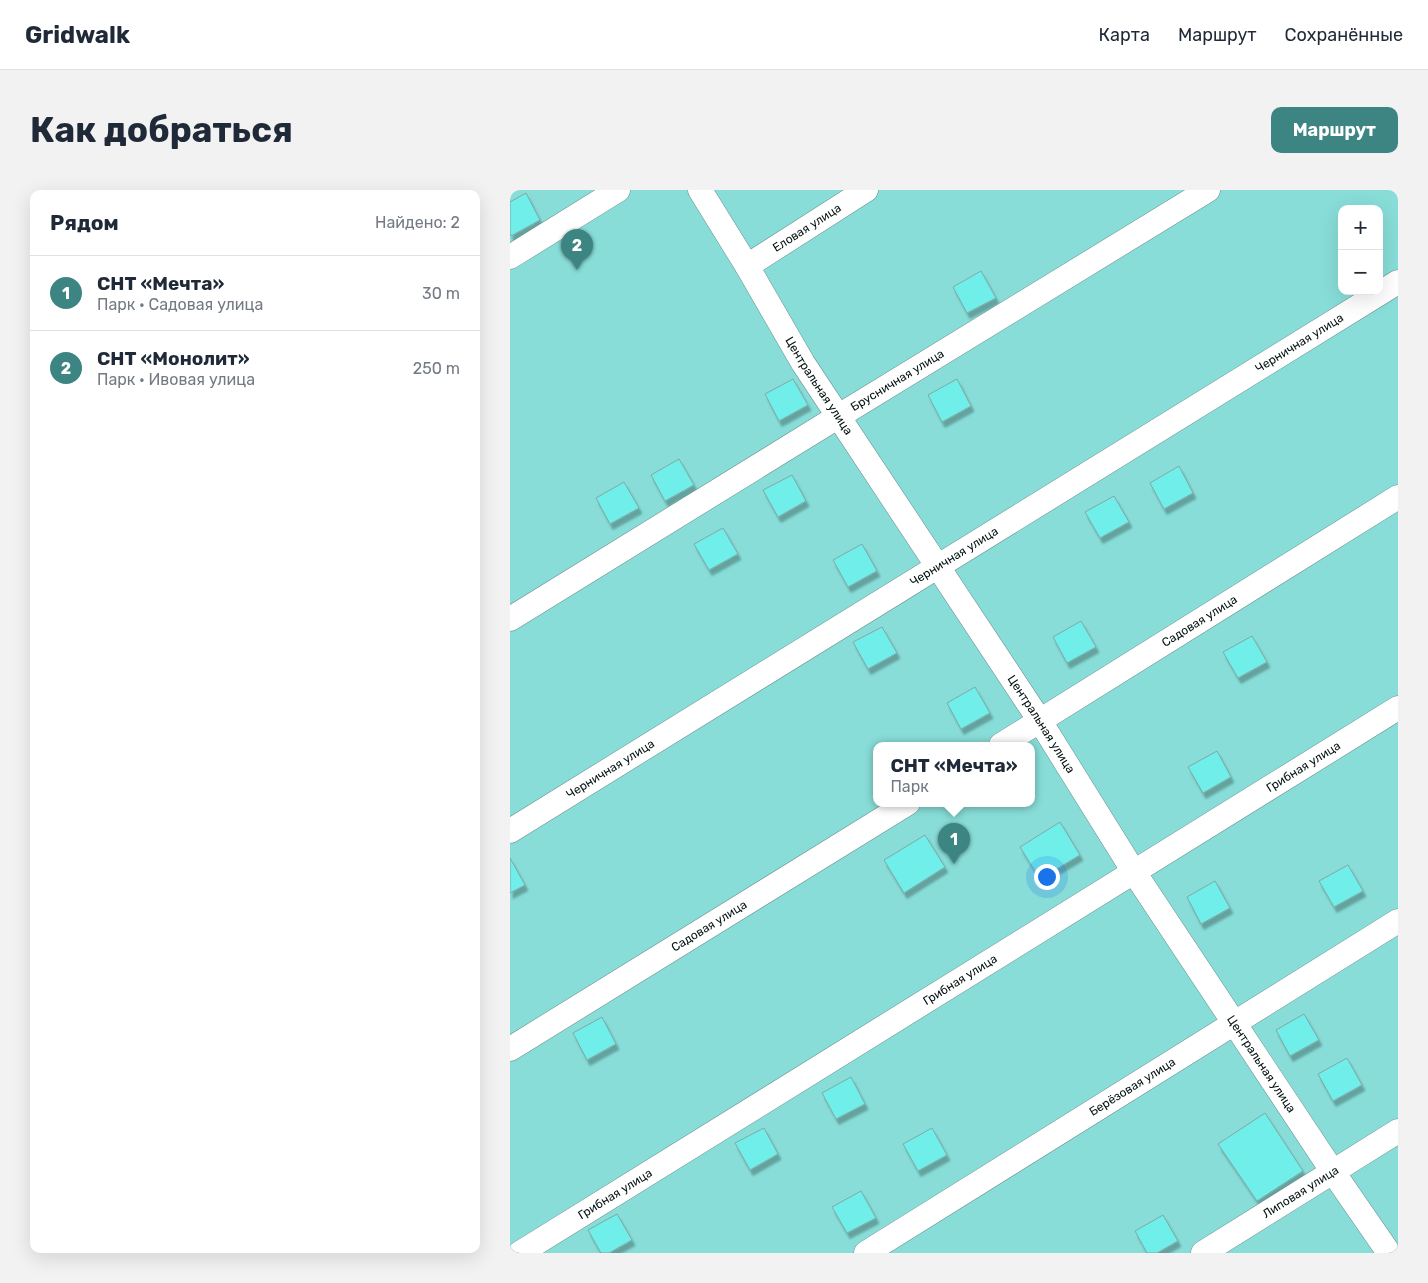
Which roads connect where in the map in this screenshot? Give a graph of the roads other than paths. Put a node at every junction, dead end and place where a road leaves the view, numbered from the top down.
1 (618, 190) edge
2 (700, 190) edge
3 (866, 190) edge
4 (1208, 190) edge
5 (510, 257) edge
6 (747, 266) junction
7 (1398, 282) edge
8 (839, 416) junction
9 (1398, 497) edge
10 (938, 567) junction
11 (510, 619) edge
12 (1398, 708) edge
13 (1040, 721) junction
14 (1006, 742) edge
15 (902, 807) edge
16 (510, 831) edge
17 (1134, 872) junction
18 (1398, 921) edge
19 (1235, 1023) junction
20 (510, 1049) edge
21 (1398, 1131) edge
22 (1333, 1172) junction
23 (520, 1253) edge
24 (866, 1253) edge
25 (1203, 1253) edge
26 (1389, 1253) edge

1 - 5 street
2 - 6 street, Центральная улица
3 - 6 street, Еловая улица
4 - 8 street, Брусничная улица
6 - 8 street, Центральная улица
7 - 10 street, Черничная улица
8 - 10 street, Центральная улица
8 - 11 street, Брусничная улица
9 - 13 street, Садовая улица
10 - 13 street, Центральная улица
10 - 16 street, Черничная улица
12 - 17 street, Грибная улица
13 - 14 street, Садовая улица
13 - 17 street, Центральная улица
15 - 20 street, Садовая улица
17 - 19 street, Центральная улица
17 - 23 street, Грибная улица
18 - 19 street, Берёзовая улица
19 - 22 street, Центральная улица
19 - 24 street, Берёзовая улица
21 - 22 street, Липовая улица
22 - 25 street, Липовая улица
22 - 26 street, Центральная улица

